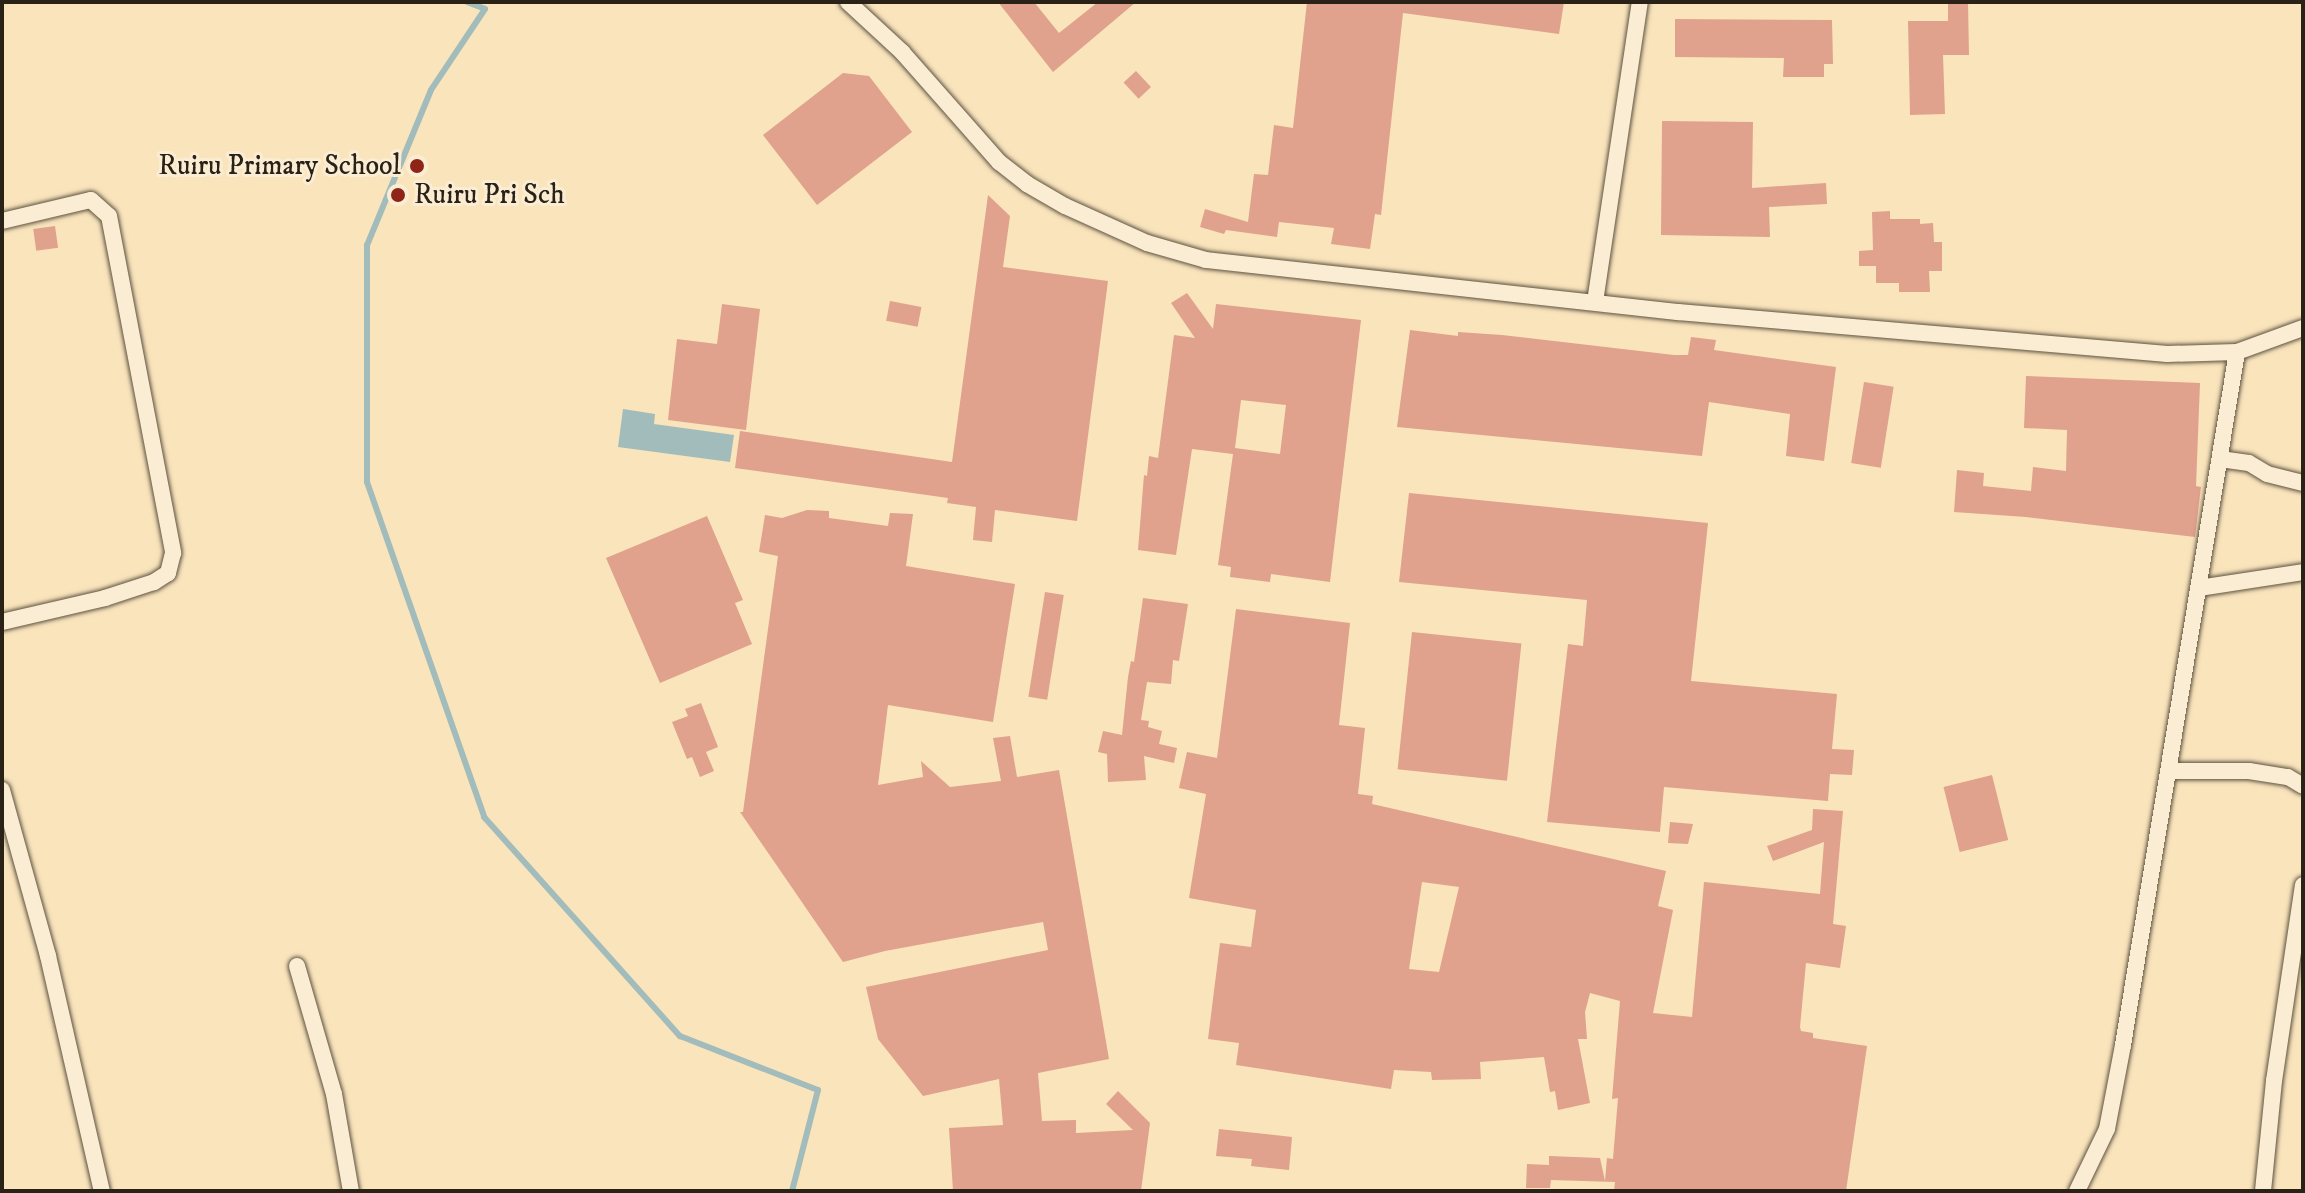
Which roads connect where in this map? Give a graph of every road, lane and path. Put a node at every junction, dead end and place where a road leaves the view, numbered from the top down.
1 (848, 2) edge
2 (1640, 2) edge
3 (2, 221) edge
4 (1595, 302) junction
5 (2303, 328) edge
6 (2237, 352) junction
7 (2220, 459) junction
8 (2303, 483) edge
9 (2303, 572) edge
10 (2199, 588) junction
11 (2, 622) edge
12 (2171, 771) junction
13 (2303, 786) edge
14 (2, 790) edge
15 (2303, 885) edge
16 (297, 966) dead end
17 (102, 1191) edge
18 (351, 1191) edge
19 (2077, 1191) edge
20 (2263, 1191) edge

1 - 4 street
2 - 4 street
3 - 11 street
4 - 6 street
5 - 6 street
6 - 7 street
7 - 8 street
7 - 10 street
9 - 10 street
10 - 12 street
12 - 13 street
12 - 19 street
14 - 17 street
15 - 20 street
16 - 18 street

